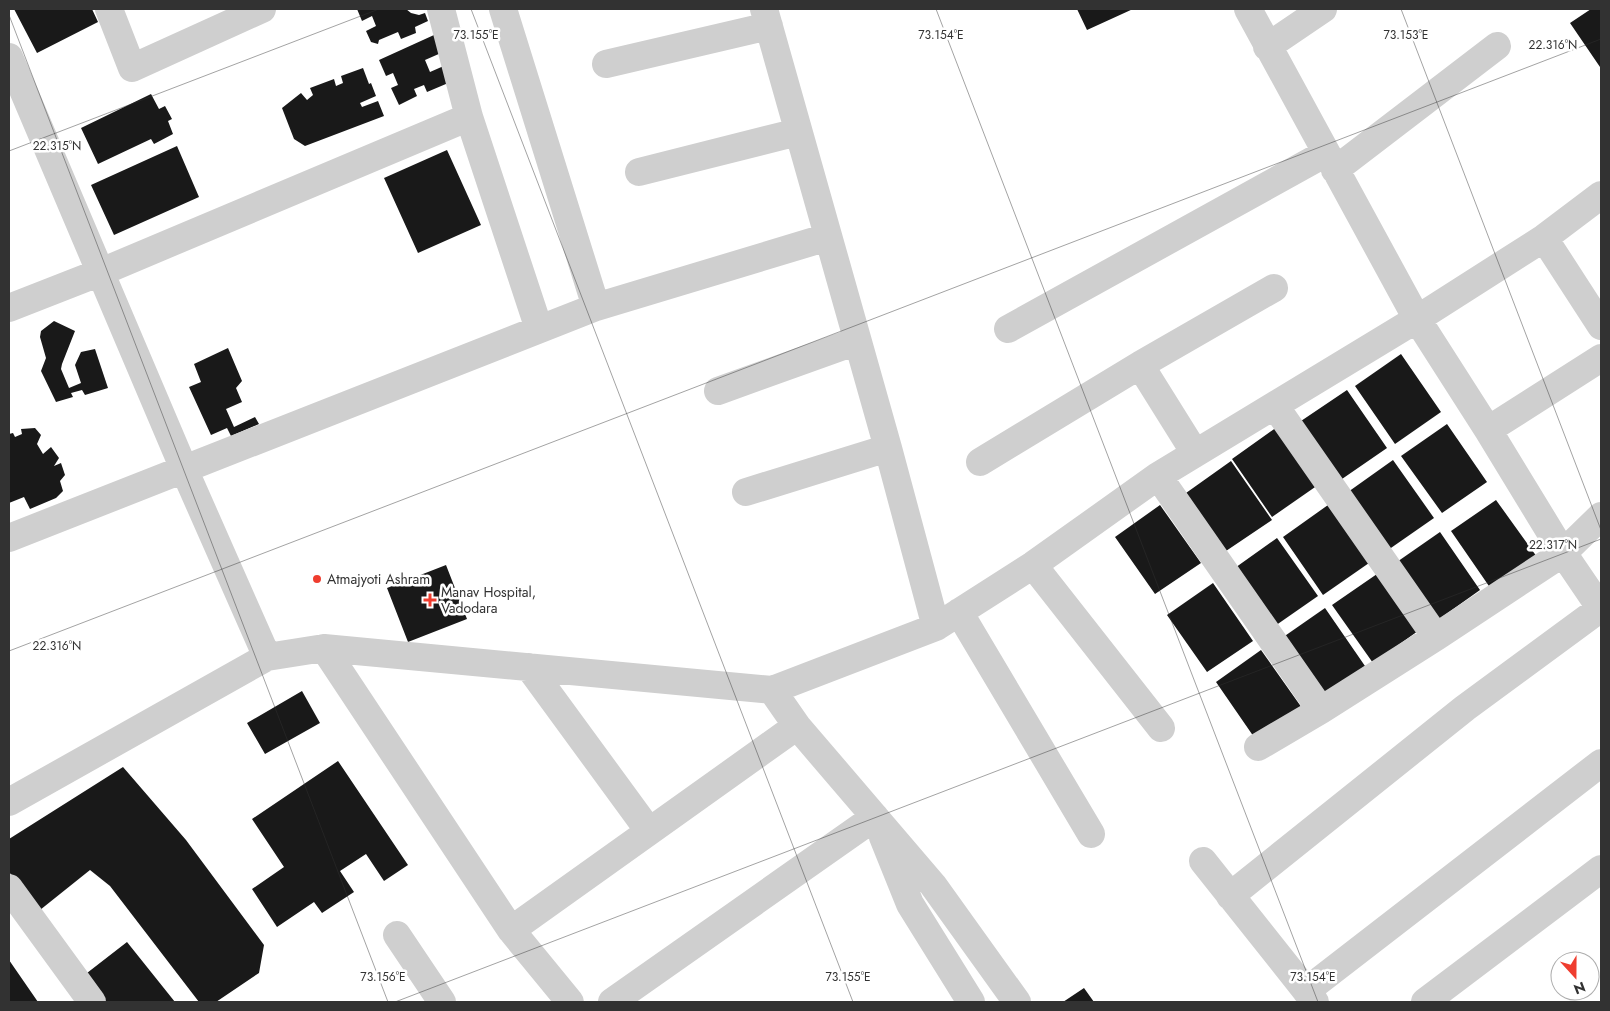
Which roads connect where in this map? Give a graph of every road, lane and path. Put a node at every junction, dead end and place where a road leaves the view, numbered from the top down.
1 (109, 9) edge
2 (262, 9) edge
3 (442, 9) edge
4 (503, 9) edge
5 (1248, 9) edge
6 (1323, 9) edge
7 (767, 17) edge
8 (1268, 46) junction
9 (1497, 46) dead end
10 (9, 57) edge
11 (606, 64) dead end
12 (469, 117) junction
13 (798, 132) junction
14 (1330, 162) junction
15 (639, 172) dead end
16 (1601, 195) edge
17 (828, 237) junction
18 (1544, 238) junction
19 (101, 272) junction
20 (1274, 288) dead end
21 (596, 307) junction
22 (9, 308) edge
23 (1417, 319) junction
24 (1601, 326) edge
25 (1008, 329) dead end
26 (540, 330) junction
27 (857, 341) junction
28 (1601, 358) edge
29 (1140, 366) junction
30 (718, 391) dead end
31 (1275, 406) junction
32 (1488, 430) junction
33 (888, 448) junction
34 (1195, 453) junction
35 (980, 462) dead end
36 (184, 469) junction
37 (1158, 476) junction
38 (746, 492) dead end
39 (1601, 516) edge
40 (9, 538) edge
41 (1563, 553) junction
42 (1033, 566) junction
43 (1601, 609) edge
44 (959, 612) junction
45 (936, 627) junction
46 (1436, 637) junction
47 (324, 648) junction
48 (268, 657) junction
49 (529, 667) junction
50 (772, 690) junction
51 (1321, 710) junction
52 (797, 726) junction
53 (1161, 728) dead end
54 (1258, 747) dead end
55 (1601, 763) edge
56 (9, 802) edge
57 (875, 817) junction
58 (649, 831) junction
59 (1091, 834) dead end
60 (1203, 861) dead end
61 (1601, 869) edge
62 (9, 888) edge
63 (1230, 896) junction
64 (511, 930) junction
65 (397, 934) dead end
66 (1310, 996) edge
67 (92, 1002) edge
68 (442, 1002) edge
69 (570, 1002) edge
70 (612, 1002) edge
71 (971, 1002) edge
72 (1017, 1002) edge
73 (1425, 1002) edge

1 - 2 street
3 - 12 street
4 - 21 street
5 - 8 street
6 - 8 street
7 - 11 street
7 - 13 street
8 - 14 street
9 - 14 street
10 - 19 street
12 - 19 street
12 - 26 street
13 - 15 street
13 - 17 street
14 - 23 street
14 - 25 street
16 - 18 street
17 - 21 street
17 - 27 street
18 - 23 street
18 - 24 street
19 - 22 street
19 - 36 street
20 - 29 street
21 - 26 street
23 - 31 street
23 - 32 street
26 - 36 street
27 - 30 street
27 - 33 street
28 - 32 street
29 - 34 street
29 - 35 street
31 - 34 street
31 - 46 street
32 - 41 street
33 - 38 street
33 - 45 street
34 - 37 street
36 - 40 street
36 - 48 street
37 - 42 street
37 - 51 street
39 - 41 street
41 - 43 street
41 - 46 street
42 - 44 street
42 - 53 street
43 - 63 street
44 - 45 street
44 - 59 street
45 - 50 street
46 - 51 street
47 - 48 street
47 - 49 street
47 - 64 street
48 - 56 street
49 - 50 street
49 - 58 street
50 - 52 street
51 - 54 street
52 - 57 street
52 - 58 street
55 - 66 street
57 - 70 street
57 - 71 street
57 - 72 street
58 - 64 street
60 - 63 street
61 - 73 street
62 - 67 street
63 - 66 street
64 - 69 street
65 - 68 street

